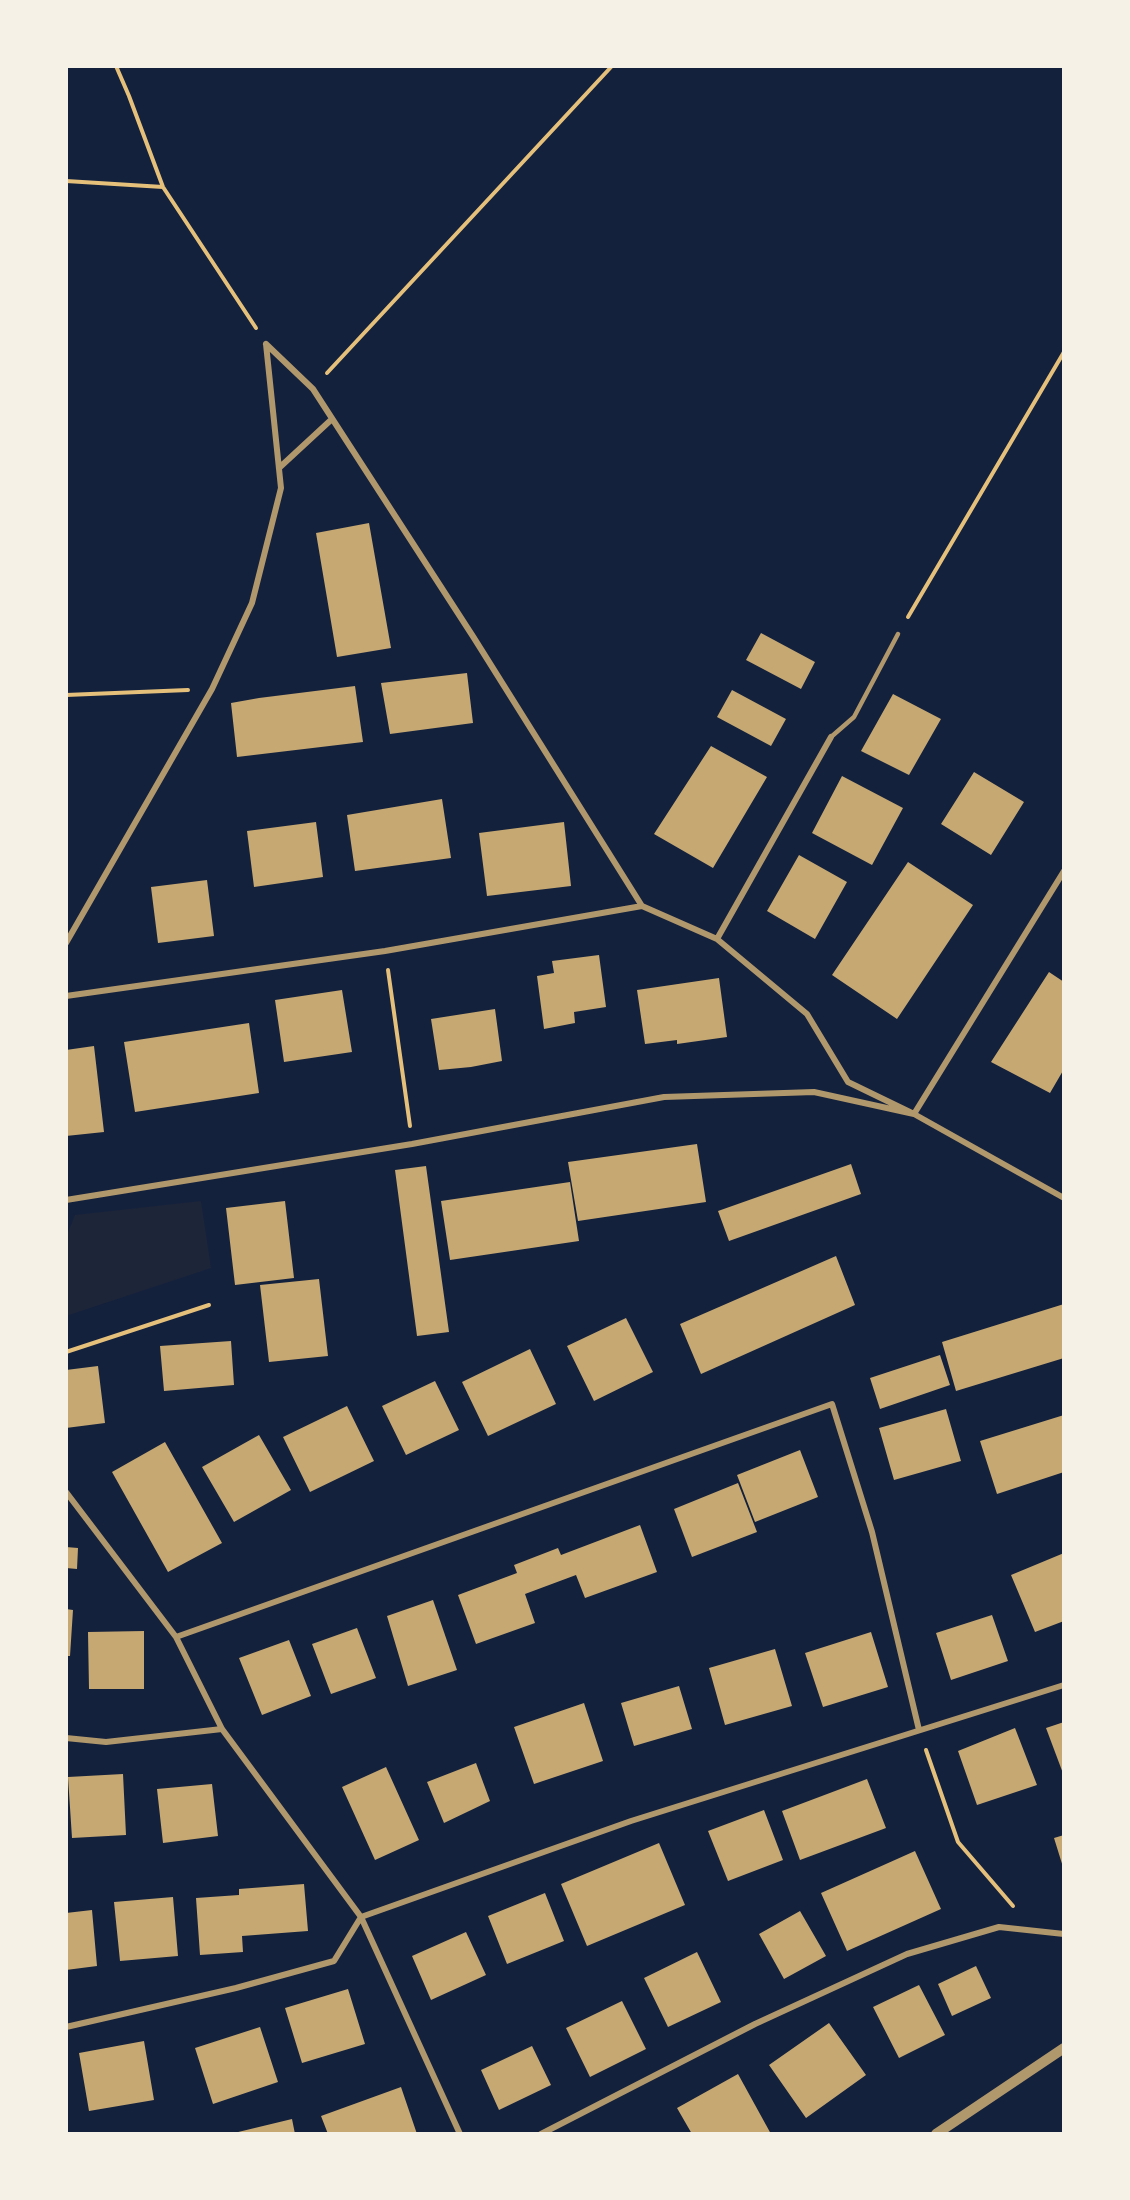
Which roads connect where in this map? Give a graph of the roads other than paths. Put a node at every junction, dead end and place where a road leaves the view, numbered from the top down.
1 (332, 419) junction
2 (279, 468) junction
3 (898, 634) road end
4 (831, 737) joint
5 (1064, 871) edge
6 (642, 906) junction
7 (717, 939) junction
8 (66, 943) edge
9 (66, 996) edge
10 (914, 1114) junction
11 (1064, 1198) edge
12 (66, 1200) edge
13 (66, 1492) edge
14 (176, 1637) junction
15 (1064, 1685) edge
16 (222, 1729) junction
17 (919, 1730) junction
18 (66, 1738) edge
19 (361, 1917) junction
20 (1064, 1934) edge
21 (66, 2026) edge
22 (1064, 2048) edge
23 (460, 2134) edge
24 (541, 2134) edge
25 (936, 2134) edge

1 - 2 street
1 - 2 street
1 - 6 street
2 - 8 street
3 - 4 lane
4 - 7 street
5 - 10 street
6 - 7 street
6 - 9 street
7 - 10 street
10 - 11 street
10 - 12 street
13 - 14 street
14 - 16 street
14 - 17 street
15 - 17 street
16 - 18 street
16 - 19 street
17 - 19 street
19 - 21 street
19 - 23 street
20 - 24 street
22 - 25 street

